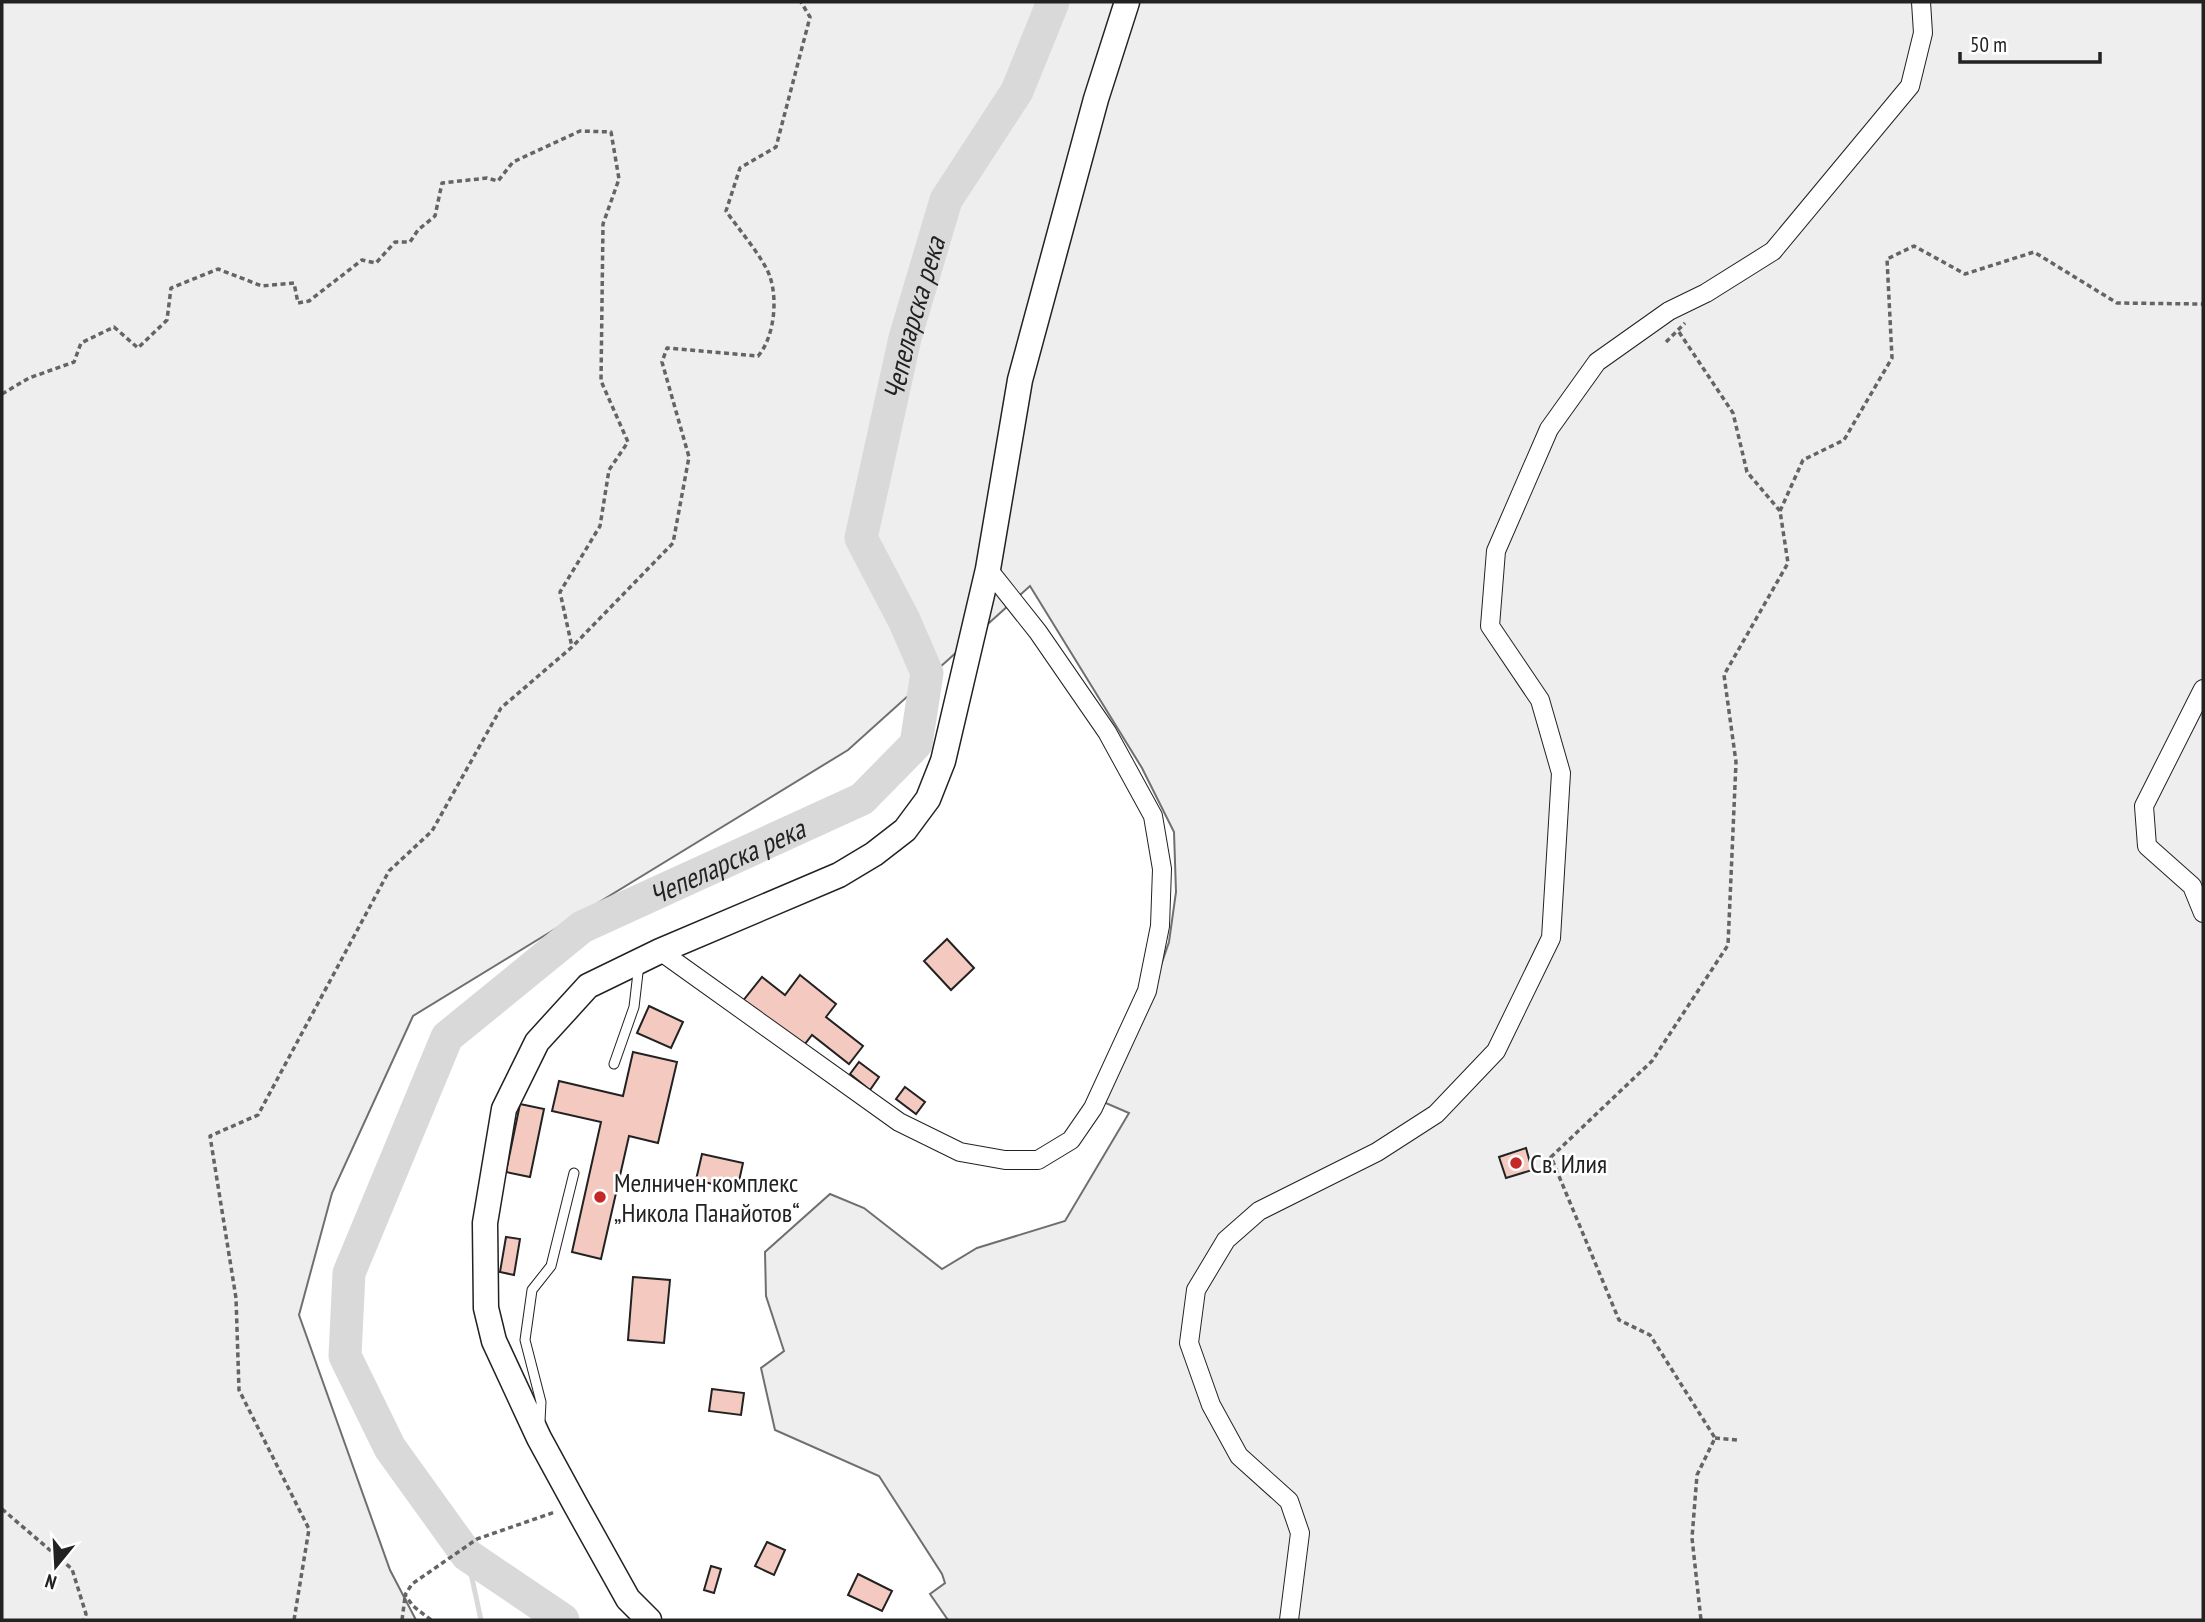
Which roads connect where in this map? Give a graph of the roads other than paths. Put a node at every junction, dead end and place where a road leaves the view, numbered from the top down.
1 (1127, 2) edge
2 (1921, 2) edge
3 (988, 569) junction
4 (2203, 689) edge
5 (2203, 913) edge
6 (650, 956) junction
7 (614, 1064) dead end
8 (574, 1173) dead end
9 (539, 1438) junction
10 (649, 1620) edge
11 (1289, 1620) edge

1 - 3 main road
2 - 11 street
3 - 6 main road
3 - 6 street
4 - 5 street
6 - 7 lane
6 - 9 main road
8 - 9 lane
9 - 10 main road

